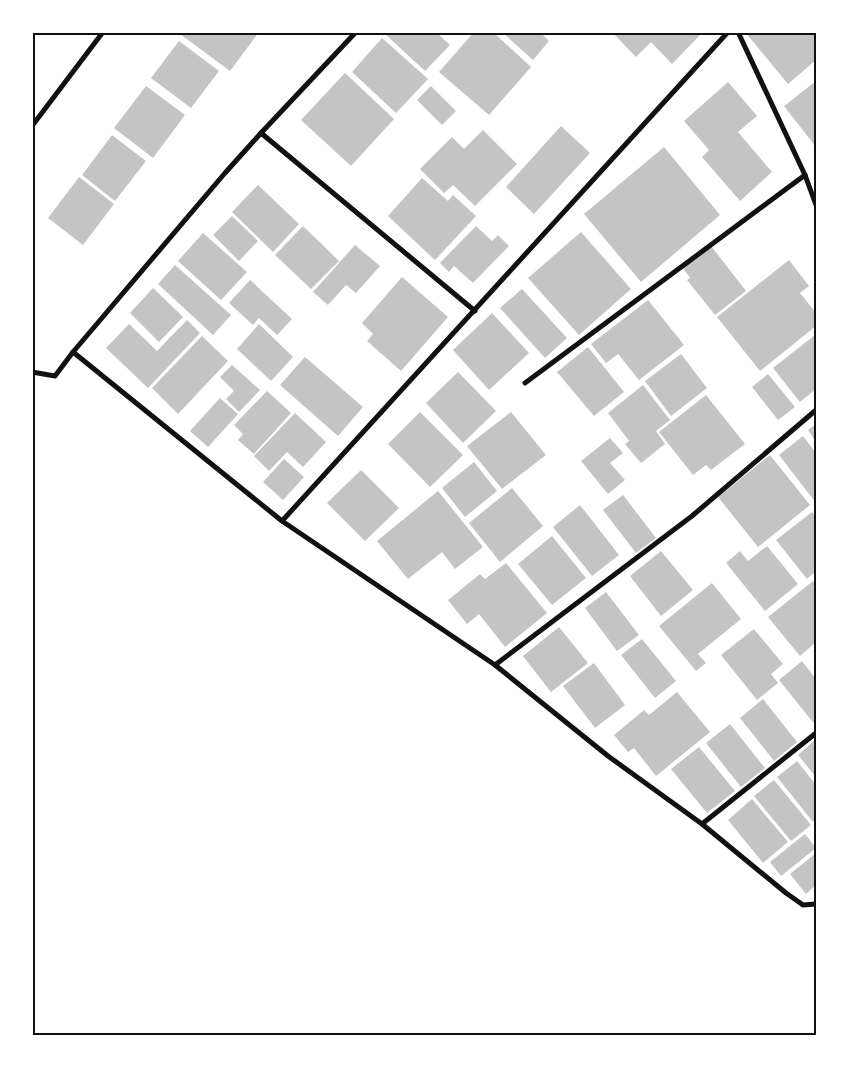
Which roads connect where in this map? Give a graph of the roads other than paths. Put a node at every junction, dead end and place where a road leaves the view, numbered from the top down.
1 (103, 32) edge
2 (356, 32) edge
3 (728, 32) edge
4 (738, 32) edge
5 (32, 126) edge
6 (261, 133) junction
7 (805, 175) junction
8 (816, 205) edge
9 (475, 311) junction
10 (73, 352) junction
11 (32, 372) edge
12 (525, 383) dead end
13 (816, 410) edge
14 (282, 521) junction
15 (496, 665) junction
16 (816, 733) edge
17 (702, 824) junction
18 (816, 904) edge

1 - 5 street
2 - 6 street
3 - 9 street
4 - 7 street
6 - 9 street
6 - 10 street
7 - 8 street
7 - 12 street
9 - 14 street
10 - 11 street
10 - 14 street
13 - 15 street
14 - 15 street
15 - 17 street
16 - 17 street
17 - 18 street

